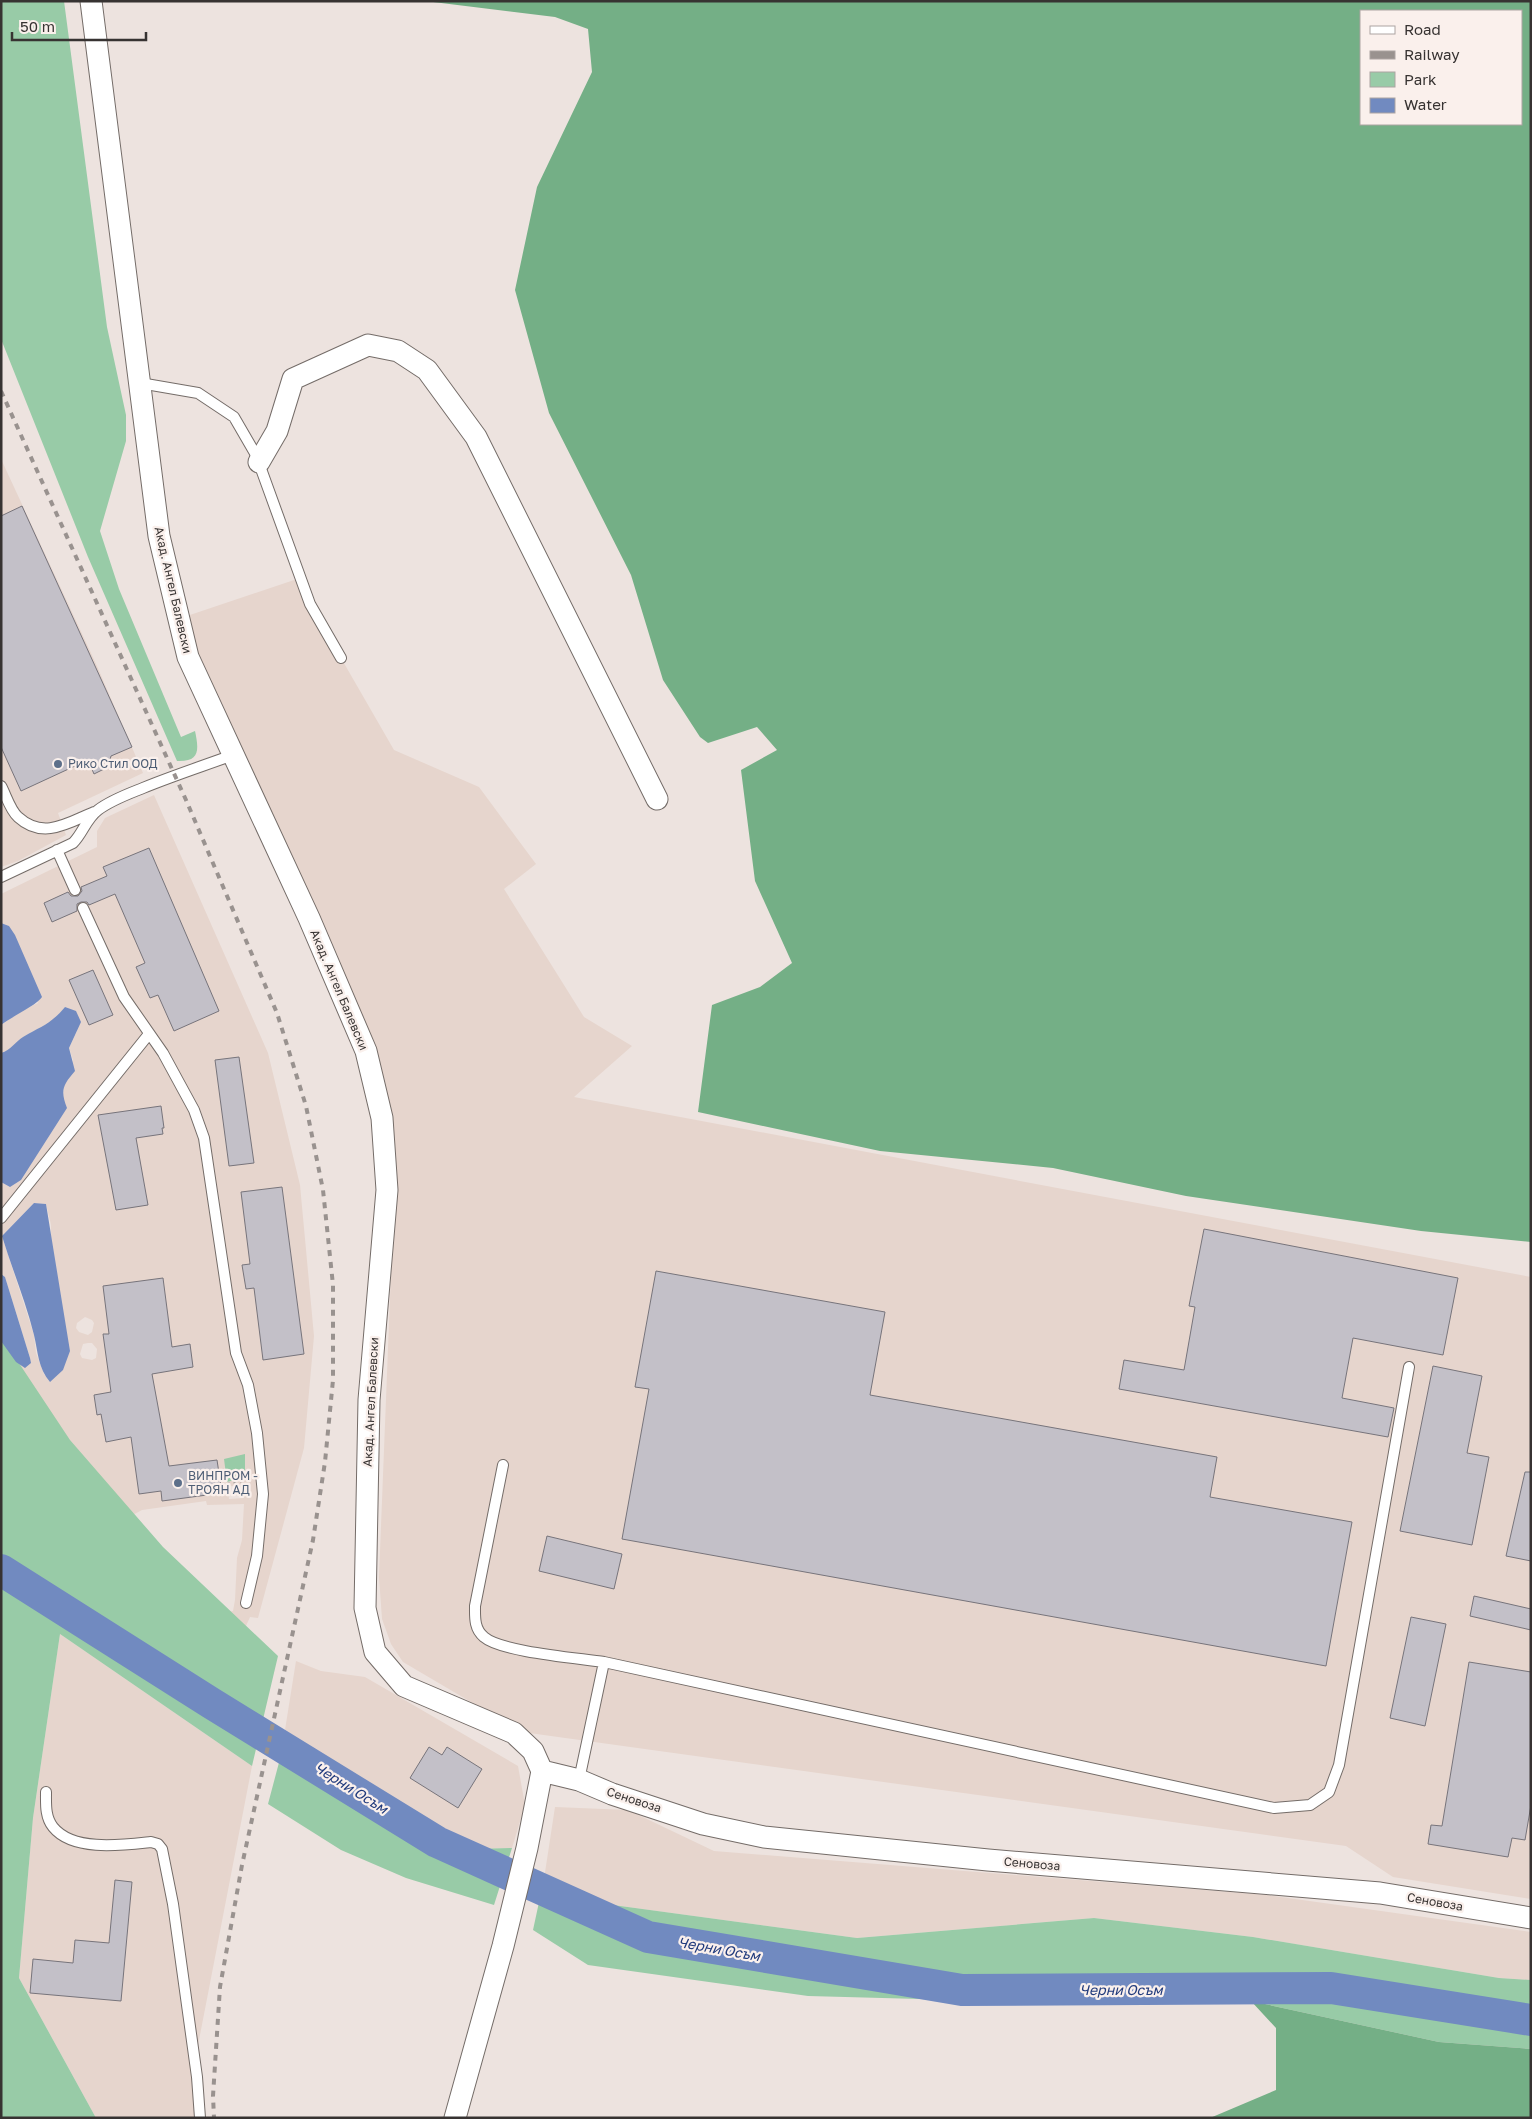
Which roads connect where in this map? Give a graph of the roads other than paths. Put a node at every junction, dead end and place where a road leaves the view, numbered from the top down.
1 (91, 1) edge
2 (140, 383) junction
3 (258, 462) junction
4 (341, 658) dead end
5 (233, 755) junction
6 (1, 786) edge
7 (657, 800) dead end
8 (97, 810) junction
9 (57, 850) junction
10 (1, 877) edge
11 (75, 890) dead end
12 (83, 908) dead end
13 (149, 1034) junction
14 (1, 1218) edge
15 (1409, 1367) dead end
16 (504, 1465) dead end
17 (246, 1602) dead end
18 (604, 1662) junction
19 (542, 1772) junction
20 (579, 1780) junction
21 (46, 1792) dead end
22 (1531, 1918) edge
23 (200, 2118) edge
24 (455, 2118) edge

1 - 2 street, Акад. Ангел Балевски
2 - 3 lane
2 - 5 street, Акад. Ангел Балевски
3 - 4 lane
3 - 7 street
5 - 8 lane
5 - 19 street, Акад. Ангел Балевски
6 - 8 lane
8 - 9 lane
9 - 10 lane
9 - 11 lane
12 - 13 lane
13 - 14 lane
13 - 17 lane
15 - 18 lane
16 - 18 lane
18 - 20 lane
19 - 20 street, Сеновоза
19 - 24 street
20 - 22 street, Сеновоза
21 - 23 lane

